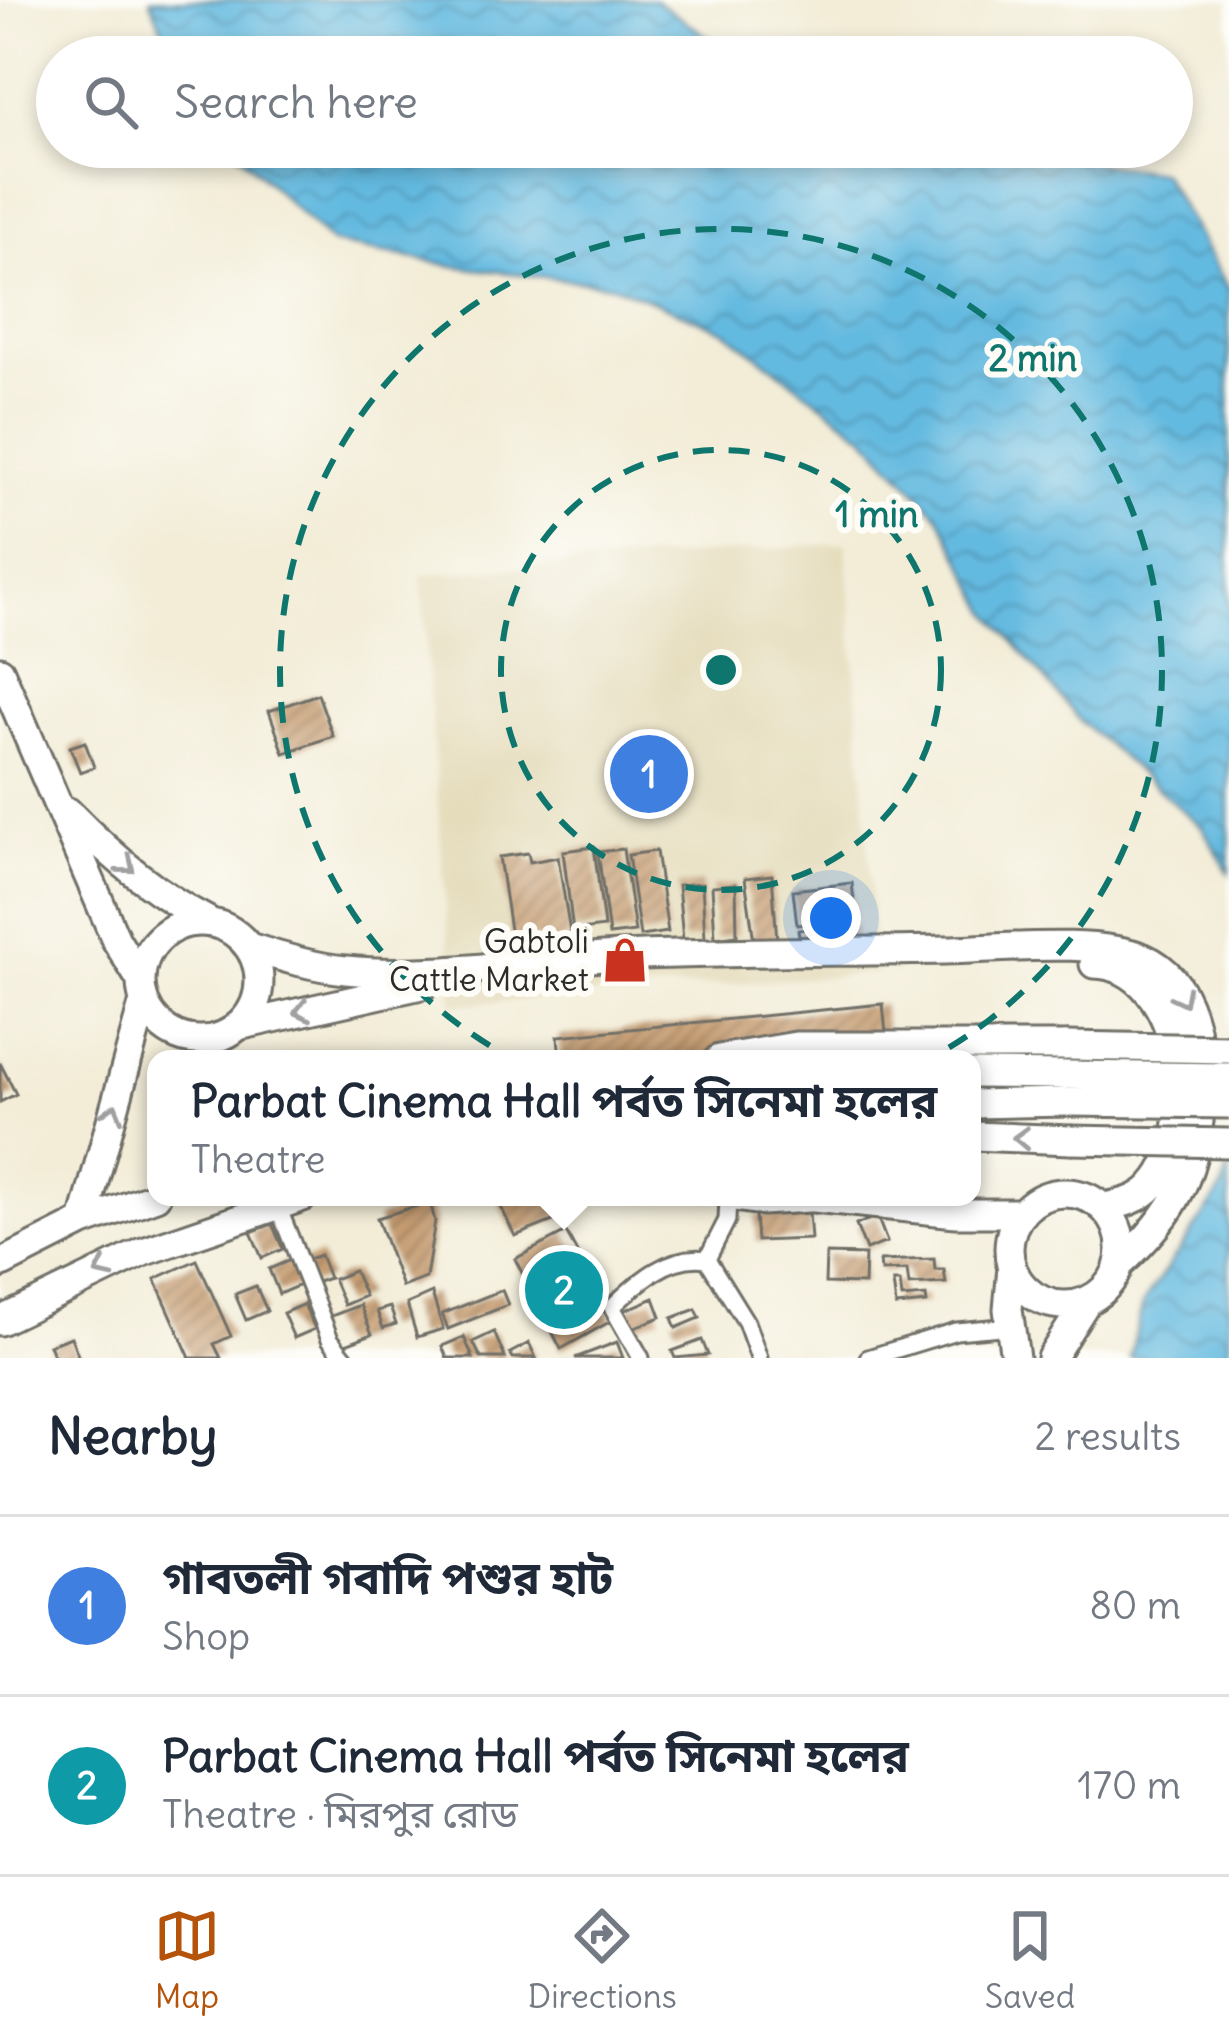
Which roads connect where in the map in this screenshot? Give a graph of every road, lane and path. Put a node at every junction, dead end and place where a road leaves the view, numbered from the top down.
1 (0, 671) edge
2 (52, 796) junction
3 (211, 922) junction
4 (249, 947) junction
5 (142, 990) junction
6 (238, 1026) junction
7 (1229, 1049) edge
8 (196, 1050) edge
9 (772, 1050) edge
10 (835, 1050) edge
11 (981, 1065) edge
12 (981, 1074) edge
13 (1068, 1074) junction
14 (1229, 1077) edge
15 (981, 1101) edge
16 (1229, 1104) edge
17 (981, 1136) edge
18 (1229, 1143) edge
19 (147, 1199) edge
20 (276, 1206) edge
21 (291, 1206) edge
22 (729, 1206) edge
23 (905, 1206) edge
24 (1103, 1208) junction
25 (956, 1213) junction
26 (1022, 1213) junction
27 (83, 1222) junction
28 (707, 1259) junction
29 (1010, 1260) junction
30 (0, 1264) edge
31 (1119, 1265) junction
32 (1087, 1301) junction
33 (0, 1322) edge
34 (1012, 1326) junction
35 (345, 1358) edge
36 (641, 1358) edge
37 (759, 1358) edge
38 (868, 1358) edge
39 (1016, 1358) edge
40 (1051, 1358) edge

1 - 2 highway
2 -> 3 highway
2 - 5 highway
3 - 4 highway
3 - 5 highway
4 - 6 highway
4 -> 31 highway
5 - 8 highway
27 -> 5 highway
6 - 8 highway
24 -> 6 highway
7 - 13 highway, bridge
9 - 10 highway
11 - 13 highway
12 - 13 highway
13 - 14 highway, bridge
13 - 15 highway
13 - 16 highway, bridge
18 -> 17 highway, bridge
19 - 27 highway
20 -> 33 highway
21 - 35 street
22 - 28 street
23 - 25 highway
24 - 26 highway
24 - 31 highway
25 - 26 highway
25 - 29 highway
26 - 29 highway
27 - 30 highway
28 - 36 street
28 - 37 street
29 - 32 highway
29 - 34 highway
31 - 32 highway
32 - 40 highway
34 - 38 street
34 - 39 highway

